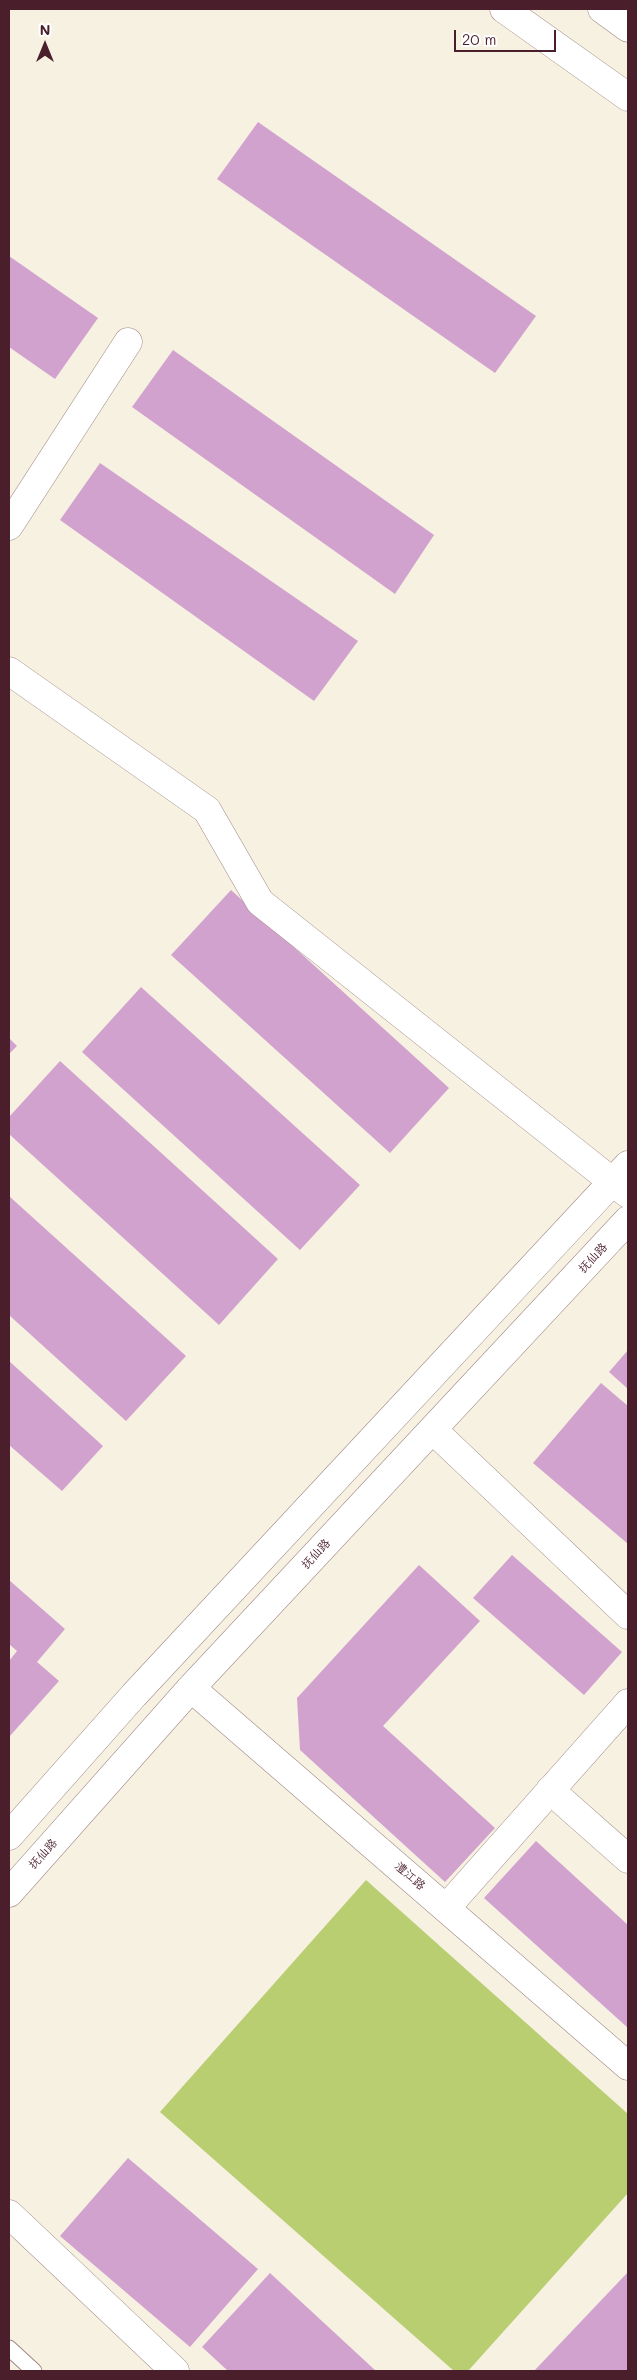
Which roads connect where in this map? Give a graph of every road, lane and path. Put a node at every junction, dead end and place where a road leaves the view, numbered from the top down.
1 (504, 9) edge
2 (602, 9) edge
3 (628, 28) edge
4 (628, 97) edge
5 (128, 342) dead end
6 (9, 526) edge
7 (9, 671) edge
8 (623, 1180) edge
9 (628, 1220) edge
10 (433, 1430) junction
11 (628, 1615) edge
12 (191, 1688) junction
13 (628, 1703) edge
14 (550, 1790) junction
15 (9, 1836) edge
16 (628, 1858) edge
17 (9, 1892) edge
18 (447, 1907) junction
19 (628, 2066) edge
20 (9, 2214) edge
21 (9, 2348) edge
22 (34, 2371) edge
23 (175, 2371) edge

1 - 4 street
2 - 3 street
5 - 6 street
7 - 8 street
8 - 15 street
9 - 10 street, 抚仙路
10 - 11 street
10 - 12 street, 抚仙路
12 - 17 street, 抚仙路
12 - 18 street, 澧江路
13 - 14 street
14 - 16 street
14 - 18 street
18 - 19 street, 澧江路
20 - 23 street
21 - 22 lane

